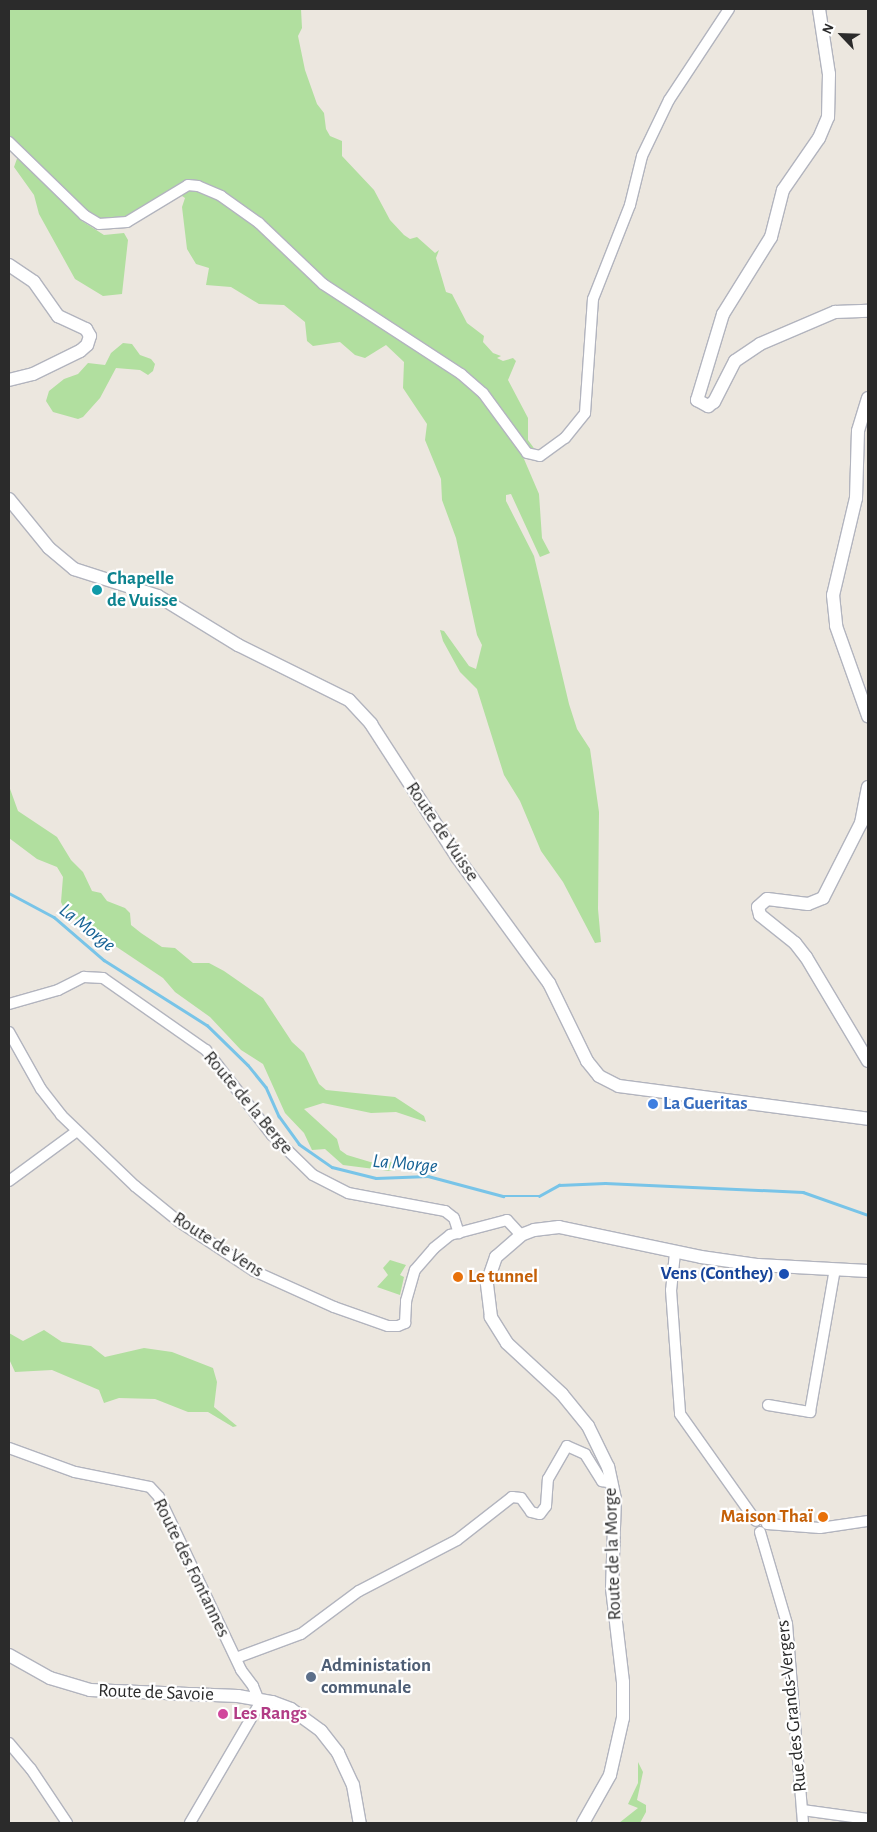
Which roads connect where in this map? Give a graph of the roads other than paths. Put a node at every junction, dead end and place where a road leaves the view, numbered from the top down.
1 (729, 9) edge
2 (819, 9) edge
3 (9, 142) edge
4 (9, 266) edge
5 (868, 311) edge
6 (9, 380) edge
7 (868, 398) edge
8 (9, 499) edge
9 (868, 716) edge
10 (868, 787) edge
11 (9, 1004) edge
12 (9, 1032) edge
13 (868, 1061) edge
14 (868, 1119) edge
15 (77, 1131) junction
16 (9, 1181) edge
17 (459, 1232) junction
18 (521, 1235) junction
19 (674, 1253) junction
20 (835, 1269) junction
21 (868, 1271) edge
22 (768, 1405) dead end
23 (9, 1448) edge
24 (612, 1483) junction
25 (756, 1521) junction
26 (868, 1521) edge
27 (767, 1524) junction
28 (760, 1532) junction
29 (9, 1654) edge
30 (236, 1658) junction
31 (259, 1699) junction
32 (9, 1742) edge
33 (802, 1810) junction
34 (868, 1819) edge
35 (67, 1823) edge
36 (190, 1823) edge
37 (360, 1823) edge
38 (583, 1823) edge
39 (803, 1823) edge

1 - 3 street
2 - 5 street
4 - 6 street
7 - 9 street
8 - 14 street, Route de Vuisse
10 - 13 street
11 - 17 street, Route de la Berge
12 - 15 street, Route de Vens
15 - 16 street
15 - 17 street, Route de Vens
17 - 18 street
18 - 19 street, Route de la Morge
18 - 24 street, Route de la Morge
19 - 20 street, Route de la Morge
19 - 25 street
20 - 21 street, Route de la Morge
20 - 22 street
23 - 30 street, Route des Fontannes
24 - 30 street
24 - 38 street, Route de la Morge
25 - 27 street
25 - 28 street
26 - 27 street
27 - 28 street
28 - 33 street, Rue des Grands-Vergers
29 - 31 street, Route de Savoie
30 - 31 street, Route des Fontannes
31 - 36 street
31 - 37 street, Route de Savoie
32 - 35 street
33 - 34 street
33 - 39 street, Rue des Grands-Vergers

